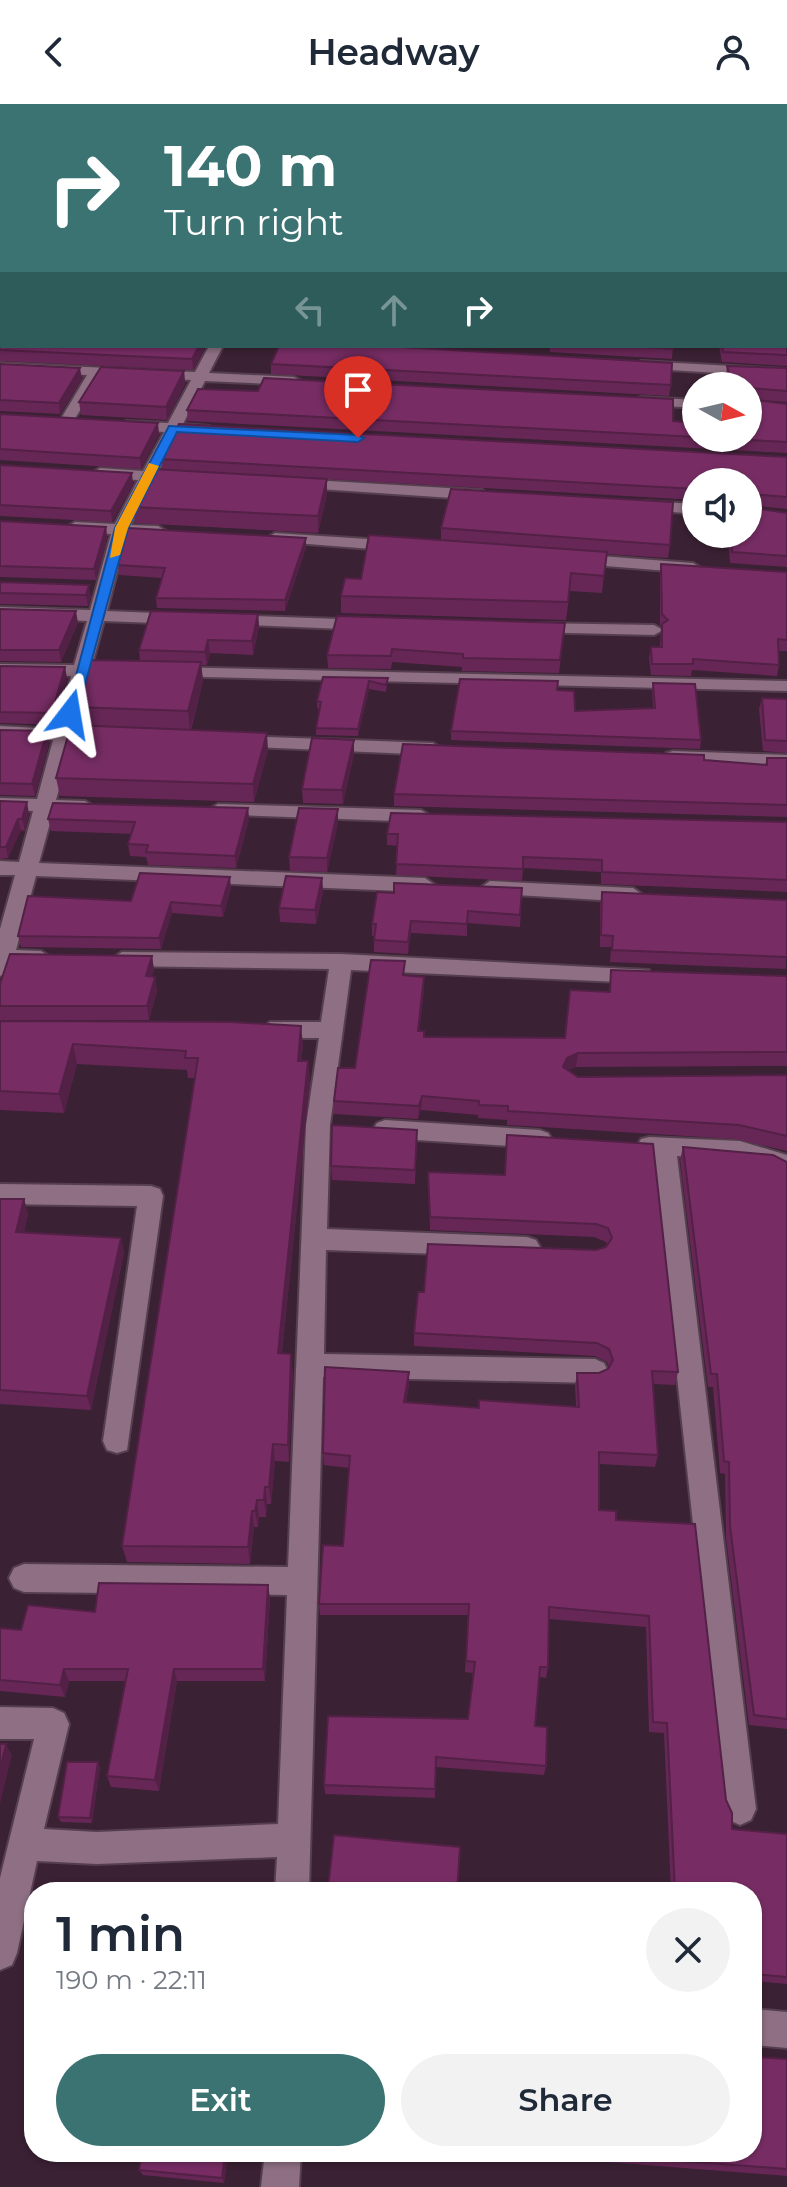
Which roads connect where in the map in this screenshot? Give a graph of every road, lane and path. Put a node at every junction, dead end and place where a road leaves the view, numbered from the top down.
1 (215, 348) edge
2 (622, 364) edge
3 (0, 367) edge
4 (97, 371) junction
5 (787, 373) edge
6 (200, 376) junction
7 (311, 382) edge
8 (619, 400) edge
9 (682, 403) edge
10 (67, 422) edge
11 (112, 425) edge
12 (173, 428) junction
13 (220, 431) edge
14 (89, 473) edge
15 (148, 476) junction
16 (196, 478) edge
17 (275, 483) edge
18 (497, 496) edge
19 (620, 504) edge
20 (682, 508) edge
21 (61, 526) edge
22 (121, 528) junction
23 (169, 531) edge
24 (265, 537) edge
25 (421, 548) edge
26 (561, 558) edge
27 (716, 570) edge
28 (0, 612) edge
29 (97, 616) junction
30 (380, 625) edge
31 (517, 627) edge
32 (654, 630) dead end
33 (0, 669) edge
34 (81, 670) junction
35 (787, 686) edge
36 (0, 732) edge
37 (64, 736) junction
38 (127, 738) edge
39 (221, 741) edge
40 (457, 750) edge
41 (646, 756) edge
42 (787, 761) edge
43 (0, 804) edge
44 (45, 806) junction
45 (108, 807) edge
46 (203, 810) edge
47 (439, 817) edge
48 (0, 868) edge
49 (27, 869) junction
50 (647, 896) edge
51 (65, 958) edge
52 (95, 958) edge
53 (1, 961) edge
54 (341, 962) junction
55 (665, 976) edge
56 (252, 1030) edge
57 (331, 1030) junction
58 (318, 1125) junction
59 (570, 1141) edge
60 (632, 1145) edge
61 (664, 1147) junction
62 (787, 1166) edge
63 (0, 1194) edge
64 (314, 1239) junction
65 (547, 1248) edge
66 (310, 1365) junction
67 (595, 1371) edge
68 (117, 1441) dead end
69 (24, 1578) dead end
70 (303, 1581) junction
71 (0, 1723) edge
72 (740, 1809) dead end
73 (295, 1840) junction
74 (24, 1844) junction
75 (293, 1882) edge
76 (0, 1953) edge
77 (762, 2028) edge
78 (787, 2030) edge
79 (282, 2162) edge
80 (280, 2187) edge

1 - 6 street
2 - 5 street
3 - 4 street
4 - 6 street
4 - 10 street
6 - 7 street
6 - 12 street
8 - 9 street
11 - 12 street
12 - 13 street
12 - 15 street
14 - 15 street
15 - 16 street
15 - 22 street
17 - 18 street
19 - 20 street
21 - 22 street
22 - 23 street
22 - 29 street
24 - 25 street
26 - 27 street
28 - 29 street
29 - 30 street
29 - 34 street
31 - 32 street
33 - 34 street
34 - 35 street
34 - 37 street
36 - 37 street
37 - 38 street
37 - 44 street
39 - 40 street
41 - 42 street
43 - 44 street
44 - 45 street
44 - 49 street
46 - 47 street
48 - 49 street
49 - 50 street
49 - 53 street
51 - 53 street
52 - 54 street
54 - 55 street
54 - 57 street
56 - 57 street
57 - 58 street
58 - 59 street
58 - 64 street
60 - 61 street
61 - 62 street
61 - 72 street
63 - 68 street
64 - 65 street
64 - 66 street
66 - 67 street
66 - 70 street
69 - 70 street
70 - 73 street
71 - 74 street
73 - 74 street
73 - 75 street
74 - 76 street
77 - 78 street
79 - 80 street

